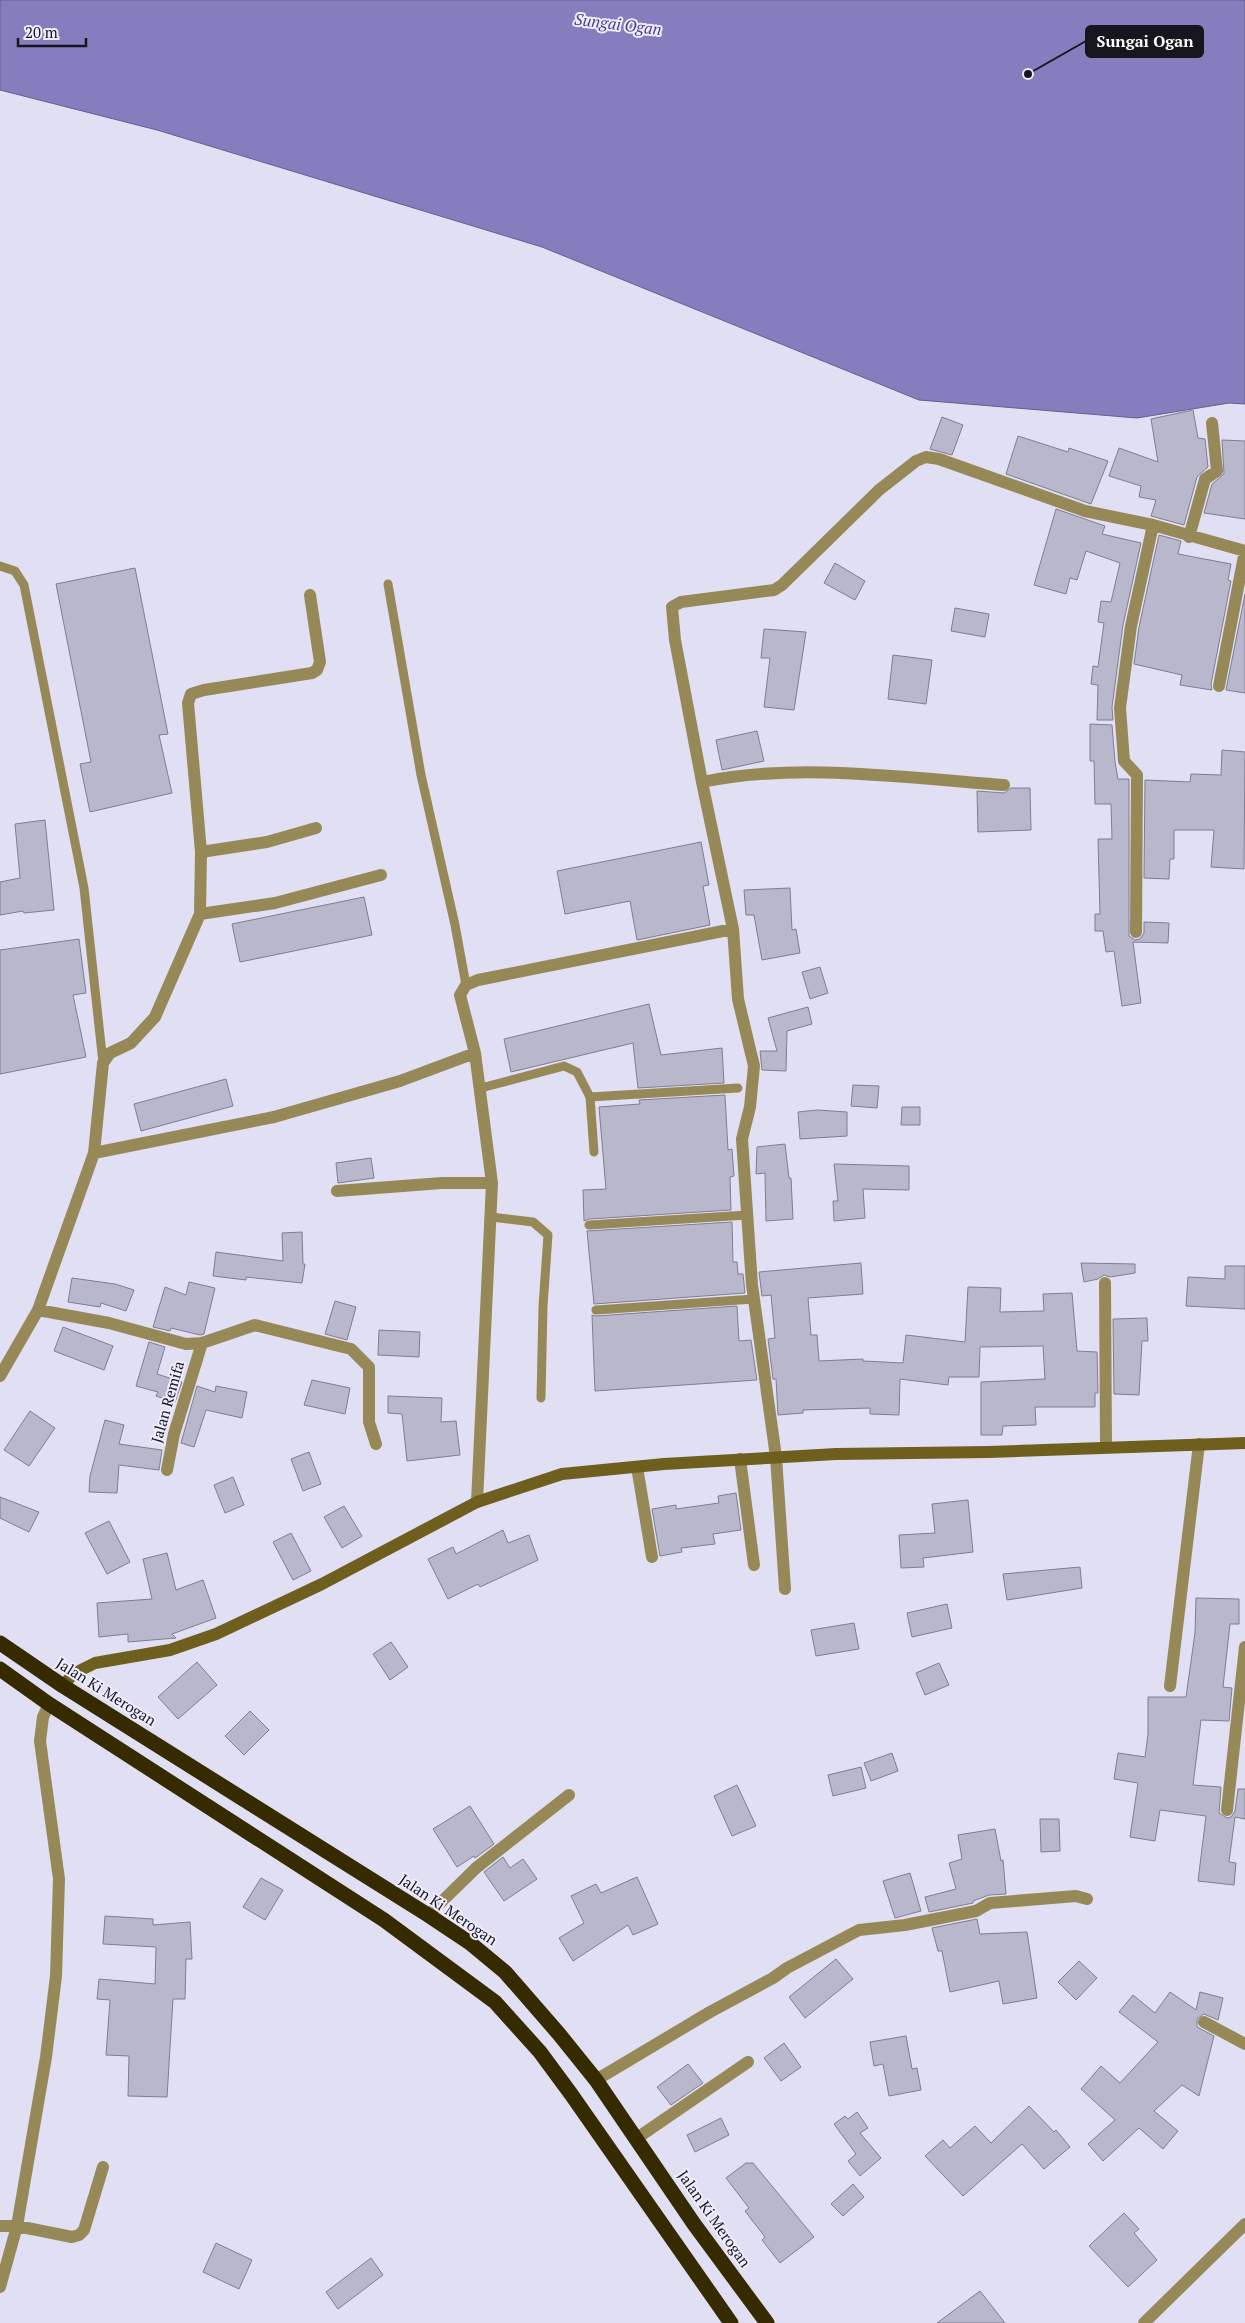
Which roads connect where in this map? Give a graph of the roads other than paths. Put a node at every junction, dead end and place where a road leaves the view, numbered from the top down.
1 (1212, 423) dead end
2 (1153, 525) junction
3 (1189, 537) junction
4 (1245, 551) edge
5 (0, 566) edge
6 (388, 584) dead end
7 (310, 595) dead end
8 (1219, 686) dead end
9 (702, 782) junction
10 (1004, 785) dead end
11 (316, 828) dead end
12 (201, 852) junction
13 (381, 875) dead end
14 (200, 914) junction
15 (734, 928) junction
16 (1136, 932) dead end
17 (466, 985) junction
18 (475, 1053) junction
19 (103, 1063) junction
20 (481, 1088) junction
21 (738, 1088) dead end
22 (590, 1097) junction
23 (594, 1152) dead end
24 (94, 1153) junction
25 (492, 1183) junction
26 (336, 1190) dead end
27 (747, 1215) junction
28 (491, 1217) junction
29 (589, 1225) dead end
30 (1105, 1283) dead end
31 (754, 1299) junction
32 (38, 1310) junction
33 (596, 1310) dead end
34 (202, 1343) junction
35 (0, 1376) edge
36 (541, 1398) dead end
37 (1245, 1443) edge
38 (376, 1444) dead end
39 (1199, 1444) junction
40 (1111, 1447) junction
41 (776, 1458) junction
42 (740, 1459) junction
43 (637, 1467) junction
44 (167, 1470) dead end
45 (477, 1502) junction
46 (652, 1557) dead end
47 (754, 1565) dead end
48 (785, 1589) dead end
49 (0, 1643) edge
50 (1245, 1647) edge
51 (0, 1669) edge
52 (62, 1686) junction
53 (1170, 1686) dead end
54 (49, 1704) junction
55 (569, 1795) dead end
56 (1227, 1810) dead end
57 (1087, 1899) dead end
58 (428, 1915) junction
59 (1204, 2022) dead end
60 (1245, 2044) edge
61 (748, 2062) dead end
62 (596, 2080) junction
63 (636, 2138) junction
64 (103, 2167) dead end
65 (0, 2226) edge
66 (17, 2226) junction
67 (1243, 2231) edge
68 (0, 2287) edge
69 (731, 2323) edge
70 (767, 2323) edge
71 (1144, 2323) edge

1 - 3 street
2 - 3 street
2 - 9 street
2 - 16 street
3 - 4 street
4 - 8 street
5 - 19 lane
6 - 17 lane
7 - 12 street
9 - 10 street
9 - 15 street
11 - 12 street
12 - 14 street
13 - 14 street
14 - 19 street
15 - 17 street
15 - 27 street
17 - 18 street
18 - 20 street
18 - 24 street
19 - 24 street
20 - 22 lane
20 - 25 street
21 - 22 lane
22 - 23 lane
24 - 32 street
25 - 26 street
25 - 28 street
27 - 29 lane
27 - 31 street
28 - 36 lane
28 - 45 street
30 - 40 street
31 - 33 lane
31 - 41 street
32 - 34 street
32 - 35 street
34 - 38 street
34 - 44 street, Jalan Remifa
37 - 39 street
39 - 40 street
39 - 53 street
40 - 41 street
41 - 42 street
41 - 48 street
42 - 43 street
42 - 47 street
43 - 45 street
43 - 46 street
45 - 52 street
49 - 52 highway, Jalan Ki Merogan
50 - 56 street
51 - 54 highway
52 - 54 highway
52 - 58 highway, Jalan Ki Merogan
54 - 66 street
54 - 69 highway
55 - 58 street
57 - 62 street
58 - 62 highway, Jalan Ki Merogan
59 - 60 street
61 - 63 street
62 - 63 highway, Jalan Ki Merogan
63 - 70 highway, Jalan Ki Merogan
64 - 66 street
65 - 66 street
66 - 68 street
67 - 71 street

